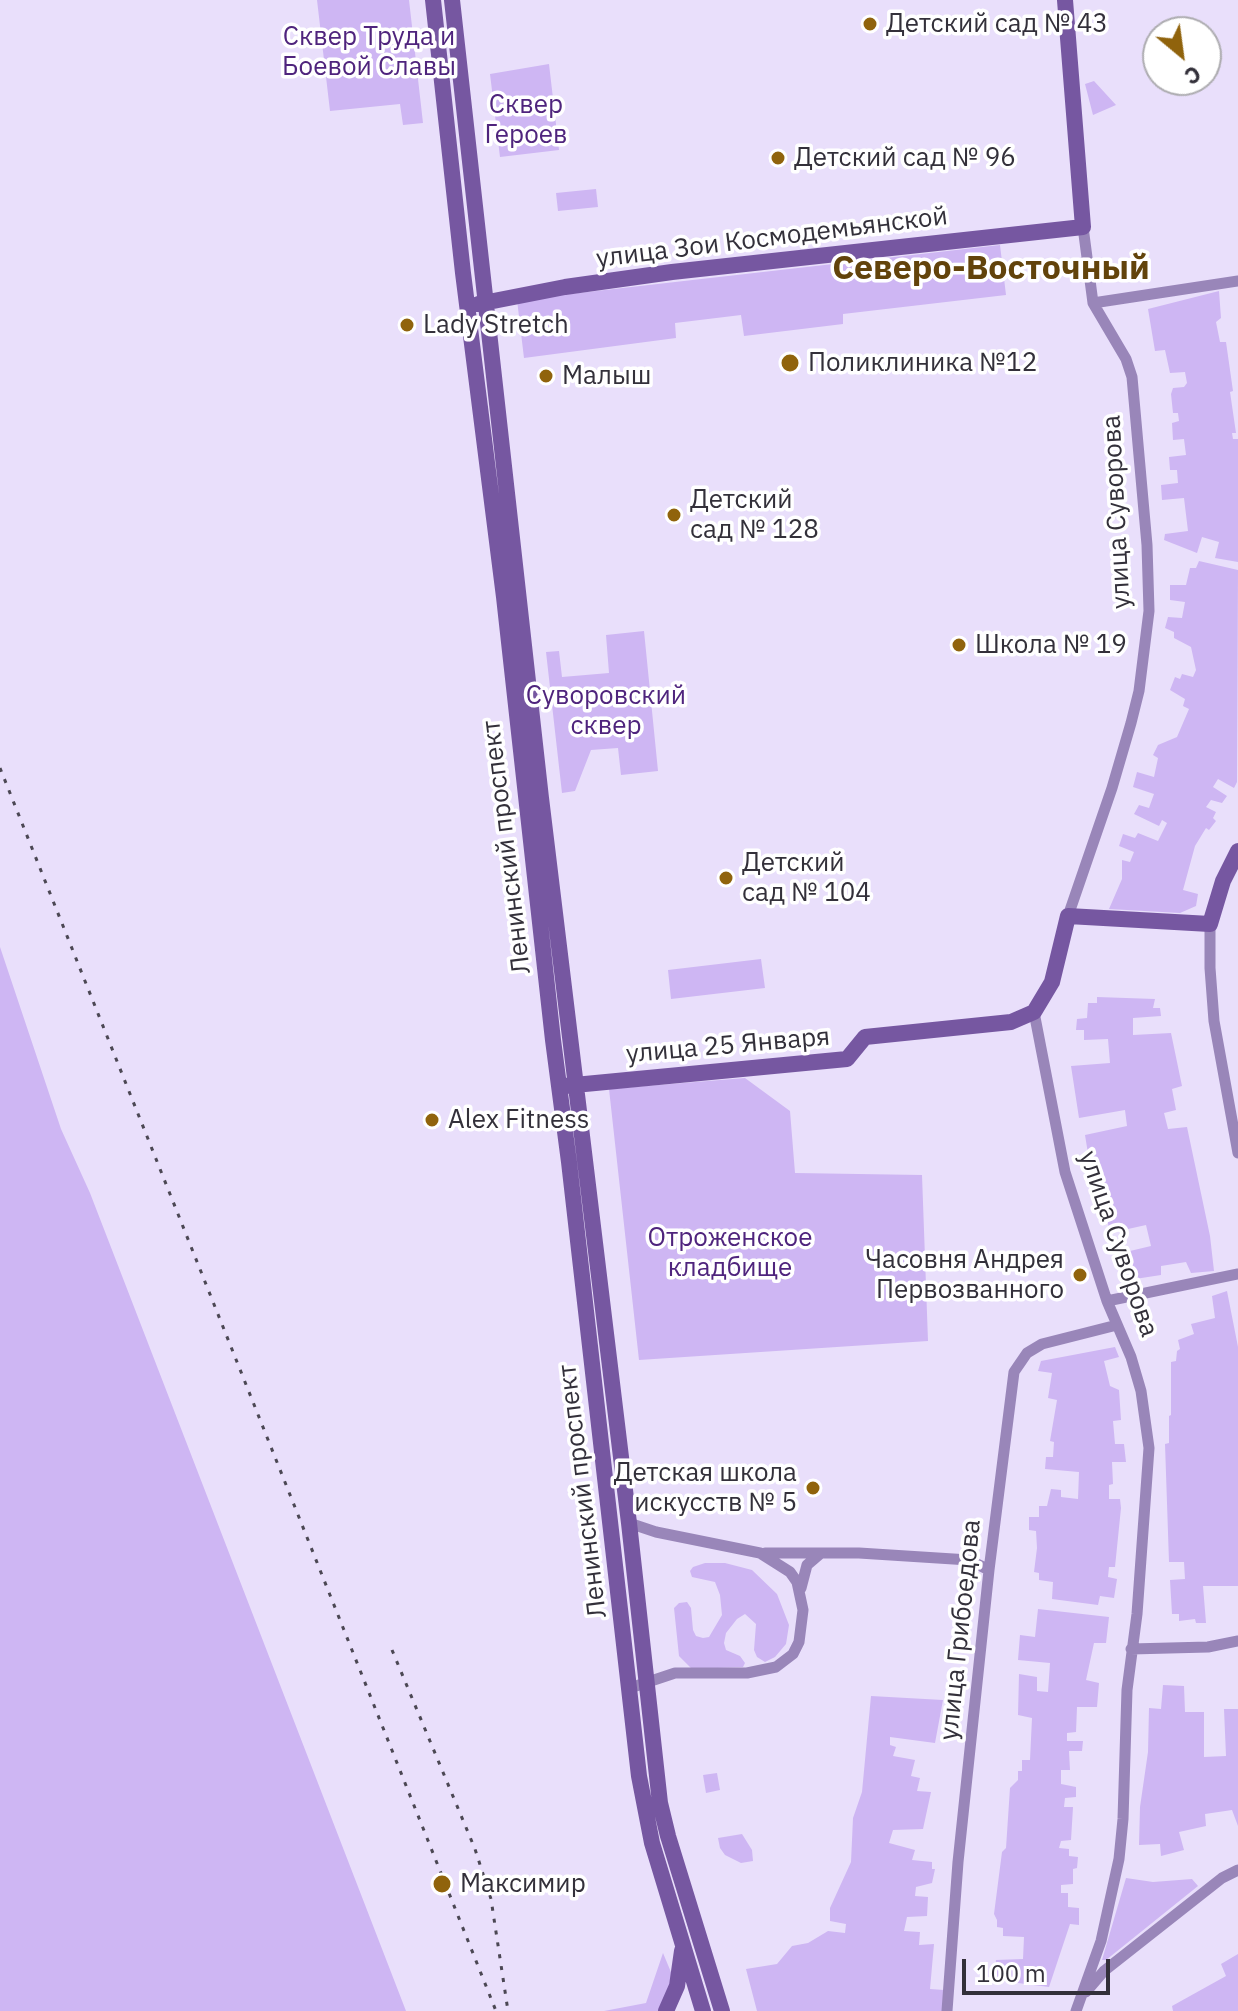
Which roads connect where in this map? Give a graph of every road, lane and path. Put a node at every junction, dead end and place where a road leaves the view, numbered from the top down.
1 (433, 0) edge
2 (452, 0) edge
3 (1065, 0) edge
4 (1083, 227) junction
5 (1238, 281) edge
6 (485, 301) junction
7 (1093, 303) junction
8 (469, 307) junction
9 (1238, 851) edge
10 (1068, 916) junction
11 (1210, 924) junction
12 (1034, 1012) junction
13 (566, 1085) junction
14 (1238, 1153) edge
15 (1238, 1274) edge
16 (1107, 1301) junction
17 (1117, 1325) junction
18 (607, 1491) junction
19 (629, 1523) junction
20 (760, 1553) junction
21 (822, 1553) junction
22 (989, 1570) junction
23 (801, 1593) junction
24 (1238, 1641) edge
25 (1131, 1649) junction
26 (648, 1681) junction
27 (630, 1688) junction
28 (1238, 1870) edge
29 (681, 1937) junction
30 (720, 2004) edge
31 (702, 2007) edge
32 (1075, 2008) edge
33 (666, 2011) edge
34 (685, 2011) edge
35 (947, 2011) edge

1 - 8 main road, Ленинский проспект
2 - 6 main road, Ленинский проспект
3 - 4 main road
4 - 6 main road, улица Зои Космодемьянской
4 - 7 street, улица Суворова
5 - 7 street
6 - 8 main road, улица Зои Космодемьянской
6 - 13 main road, Ленинский проспект
7 - 10 street, улица Суворова
8 - 13 main road, Ленинский проспект
9 - 11 main road
10 - 11 main road
10 - 12 main road, улица Суворова
11 - 14 street
12 - 13 main road, улица 25 Января
12 - 16 street, улица Суворова
13 - 18 main road, Ленинский проспект
13 - 19 main road, Ленинский проспект
15 - 16 street
16 - 17 street, улица Суворова
17 - 22 street, улица Грибоедова
17 - 25 street, улица Суворова
18 - 19 main road
18 - 27 main road, Ленинский проспект
19 - 20 street
19 - 26 main road, Ленинский проспект
20 - 21 street
20 - 23 street
21 - 22 street
21 - 23 street
22 - 35 street, улица Грибоедова
23 - 26 street
24 - 25 street
25 - 32 street, улица Суворова
26 - 27 street
26 - 30 main road, Ленинский проспект
27 - 29 main road, Ленинский проспект
28 - 32 street
29 - 31 main road, Ленинский проспект
29 - 33 main road
30 - 31 main road
31 - 34 main road

